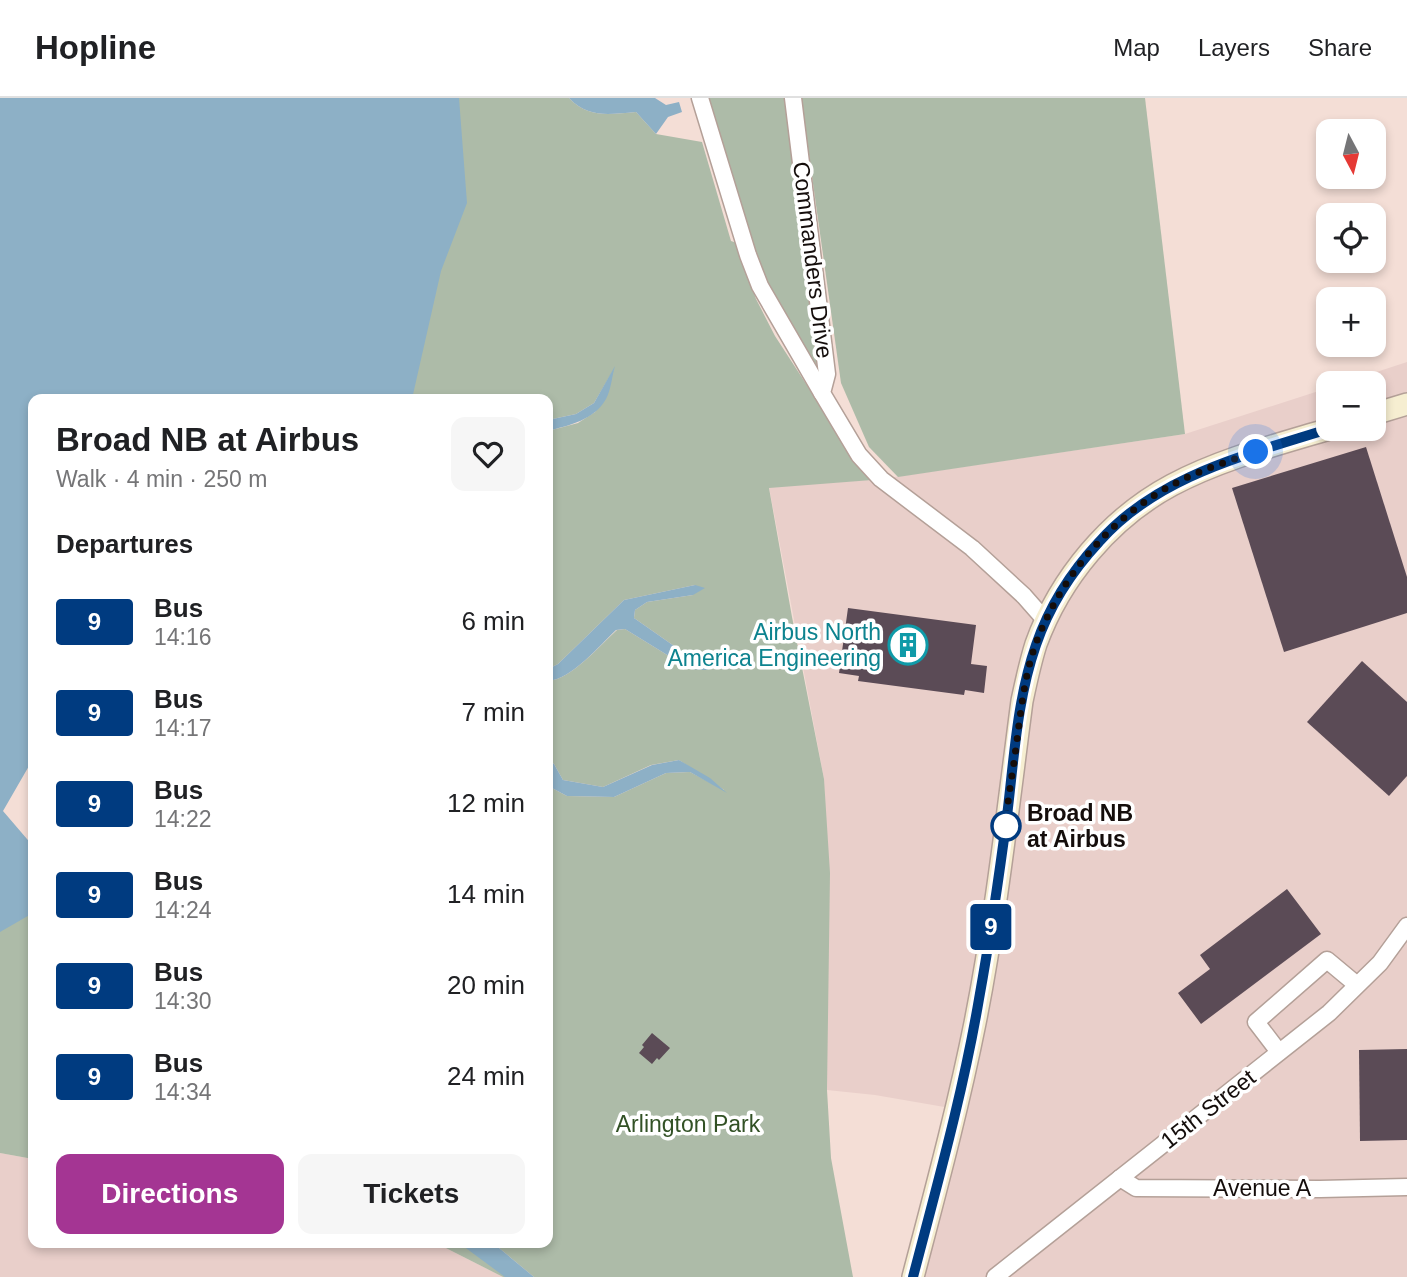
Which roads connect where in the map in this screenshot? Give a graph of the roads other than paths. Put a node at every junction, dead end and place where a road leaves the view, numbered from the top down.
1 (700, 98) edge
2 (793, 98) edge
3 (822, 393) junction
4 (1407, 404) edge
5 (1386, 410) edge
6 (1316, 433) edge
7 (1046, 621) junction
8 (1407, 926) edge
9 (1357, 985) junction
10 (1279, 1052) junction
11 (1121, 1178) junction
12 (1407, 1187) edge
13 (919, 1254) junction
14 (913, 1277) edge
15 (923, 1277) edge
16 (995, 1277) edge

1 - 3 street
2 - 3 street, Commanders Drive
3 - 7 street
4 - 5 street
6 - 7 street
7 - 13 street
8 - 9 street, 15th Street
9 - 10 street, 15th Street
9 - 10 street
10 - 11 street, 15th Street
11 - 12 street, Avenue A
11 - 16 street, 15th Street
13 - 14 street
13 - 15 street

